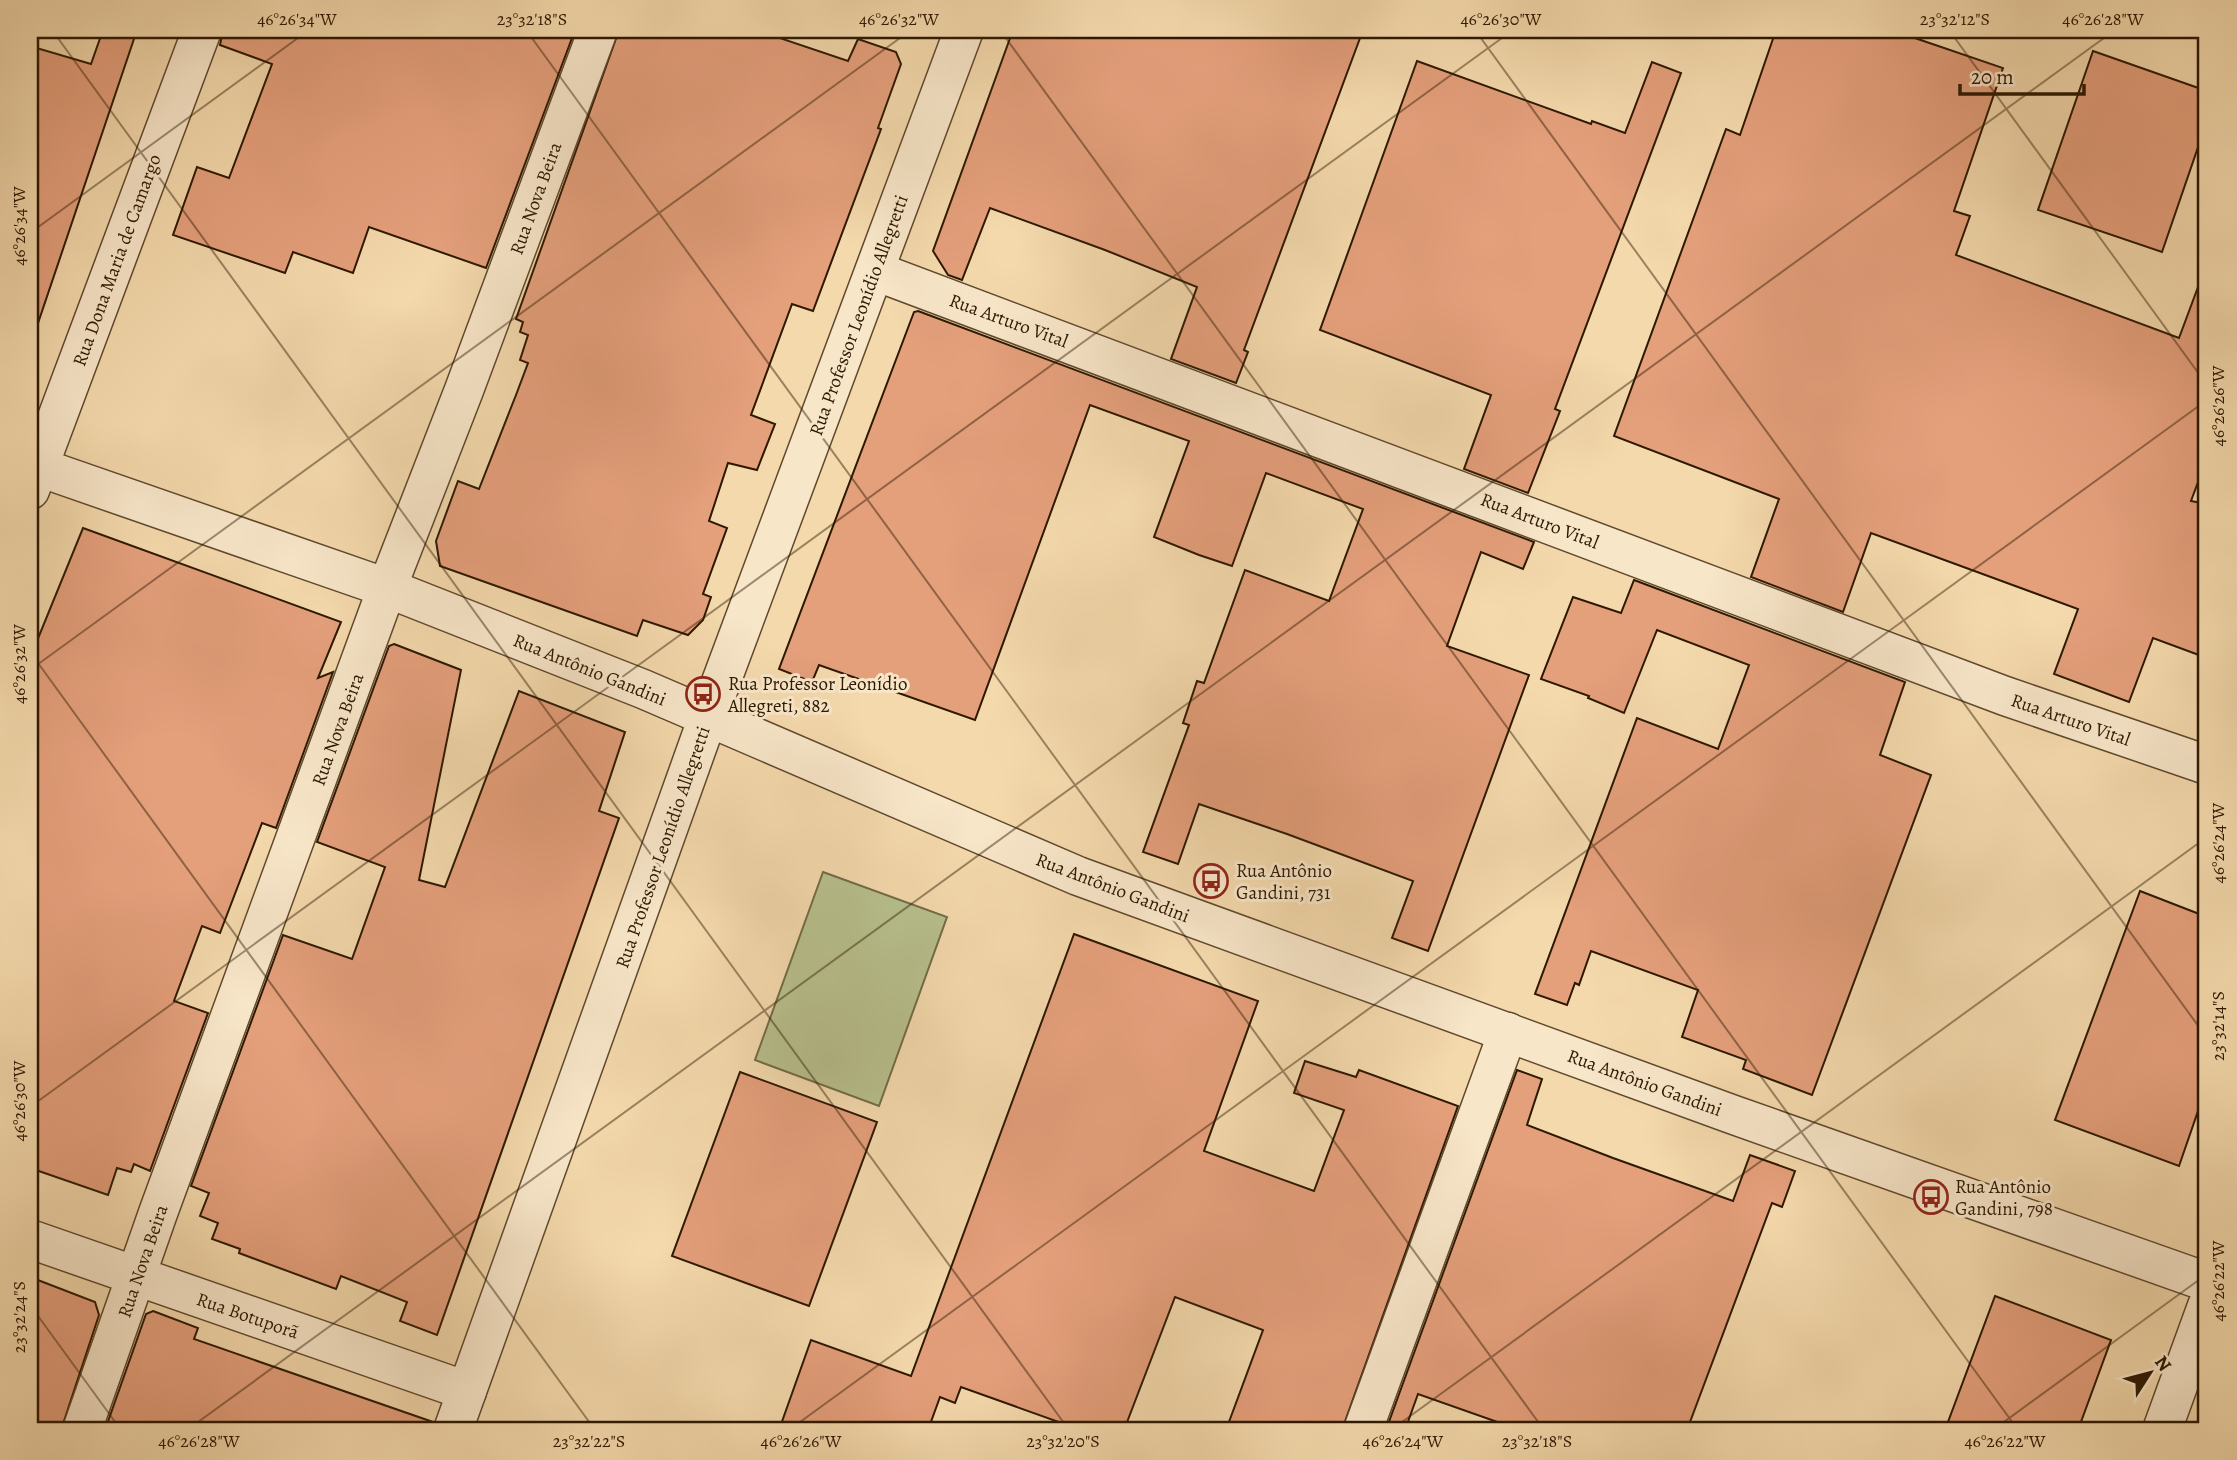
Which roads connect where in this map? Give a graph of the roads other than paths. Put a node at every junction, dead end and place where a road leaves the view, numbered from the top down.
1 (202, 30) edge
2 (598, 30) edge
3 (961, 31) edge
4 (875, 271) junction
5 (33, 474) edge
6 (387, 588) junction
7 (708, 717) junction
8 (2207, 765) edge
9 (1508, 1032) junction
10 (30, 1239) edge
11 (137, 1277) junction
12 (2207, 1282) edge
13 (2207, 1306) edge
14 (467, 1391) junction
15 (82, 1430) edge
16 (453, 1430) edge
17 (1363, 1430) edge
18 (2162, 1430) edge

1 - 5 street, Rua Dona Maria de Camargo
2 - 6 street, Rua Nova Beira
3 - 4 street, Rua Professor Leonídio Allegretti
4 - 7 street, Rua Professor Leonídio Allegretti
4 - 8 street, Rua Arturo Vital
5 - 6 street, Rua Antônio Gandini
6 - 7 street, Rua Antônio Gandini
6 - 11 street, Rua Nova Beira
7 - 9 street, Rua Antônio Gandini
7 - 14 street, Rua Professor Leonídio Allegretti
9 - 12 street, Rua Antônio Gandini
9 - 17 street
10 - 11 street, Rua Botuporã
11 - 14 street, Rua Botuporã
11 - 15 street, Rua Nova Beira
13 - 18 street
14 - 16 street, Rua Professor Leonídio Allegretti

